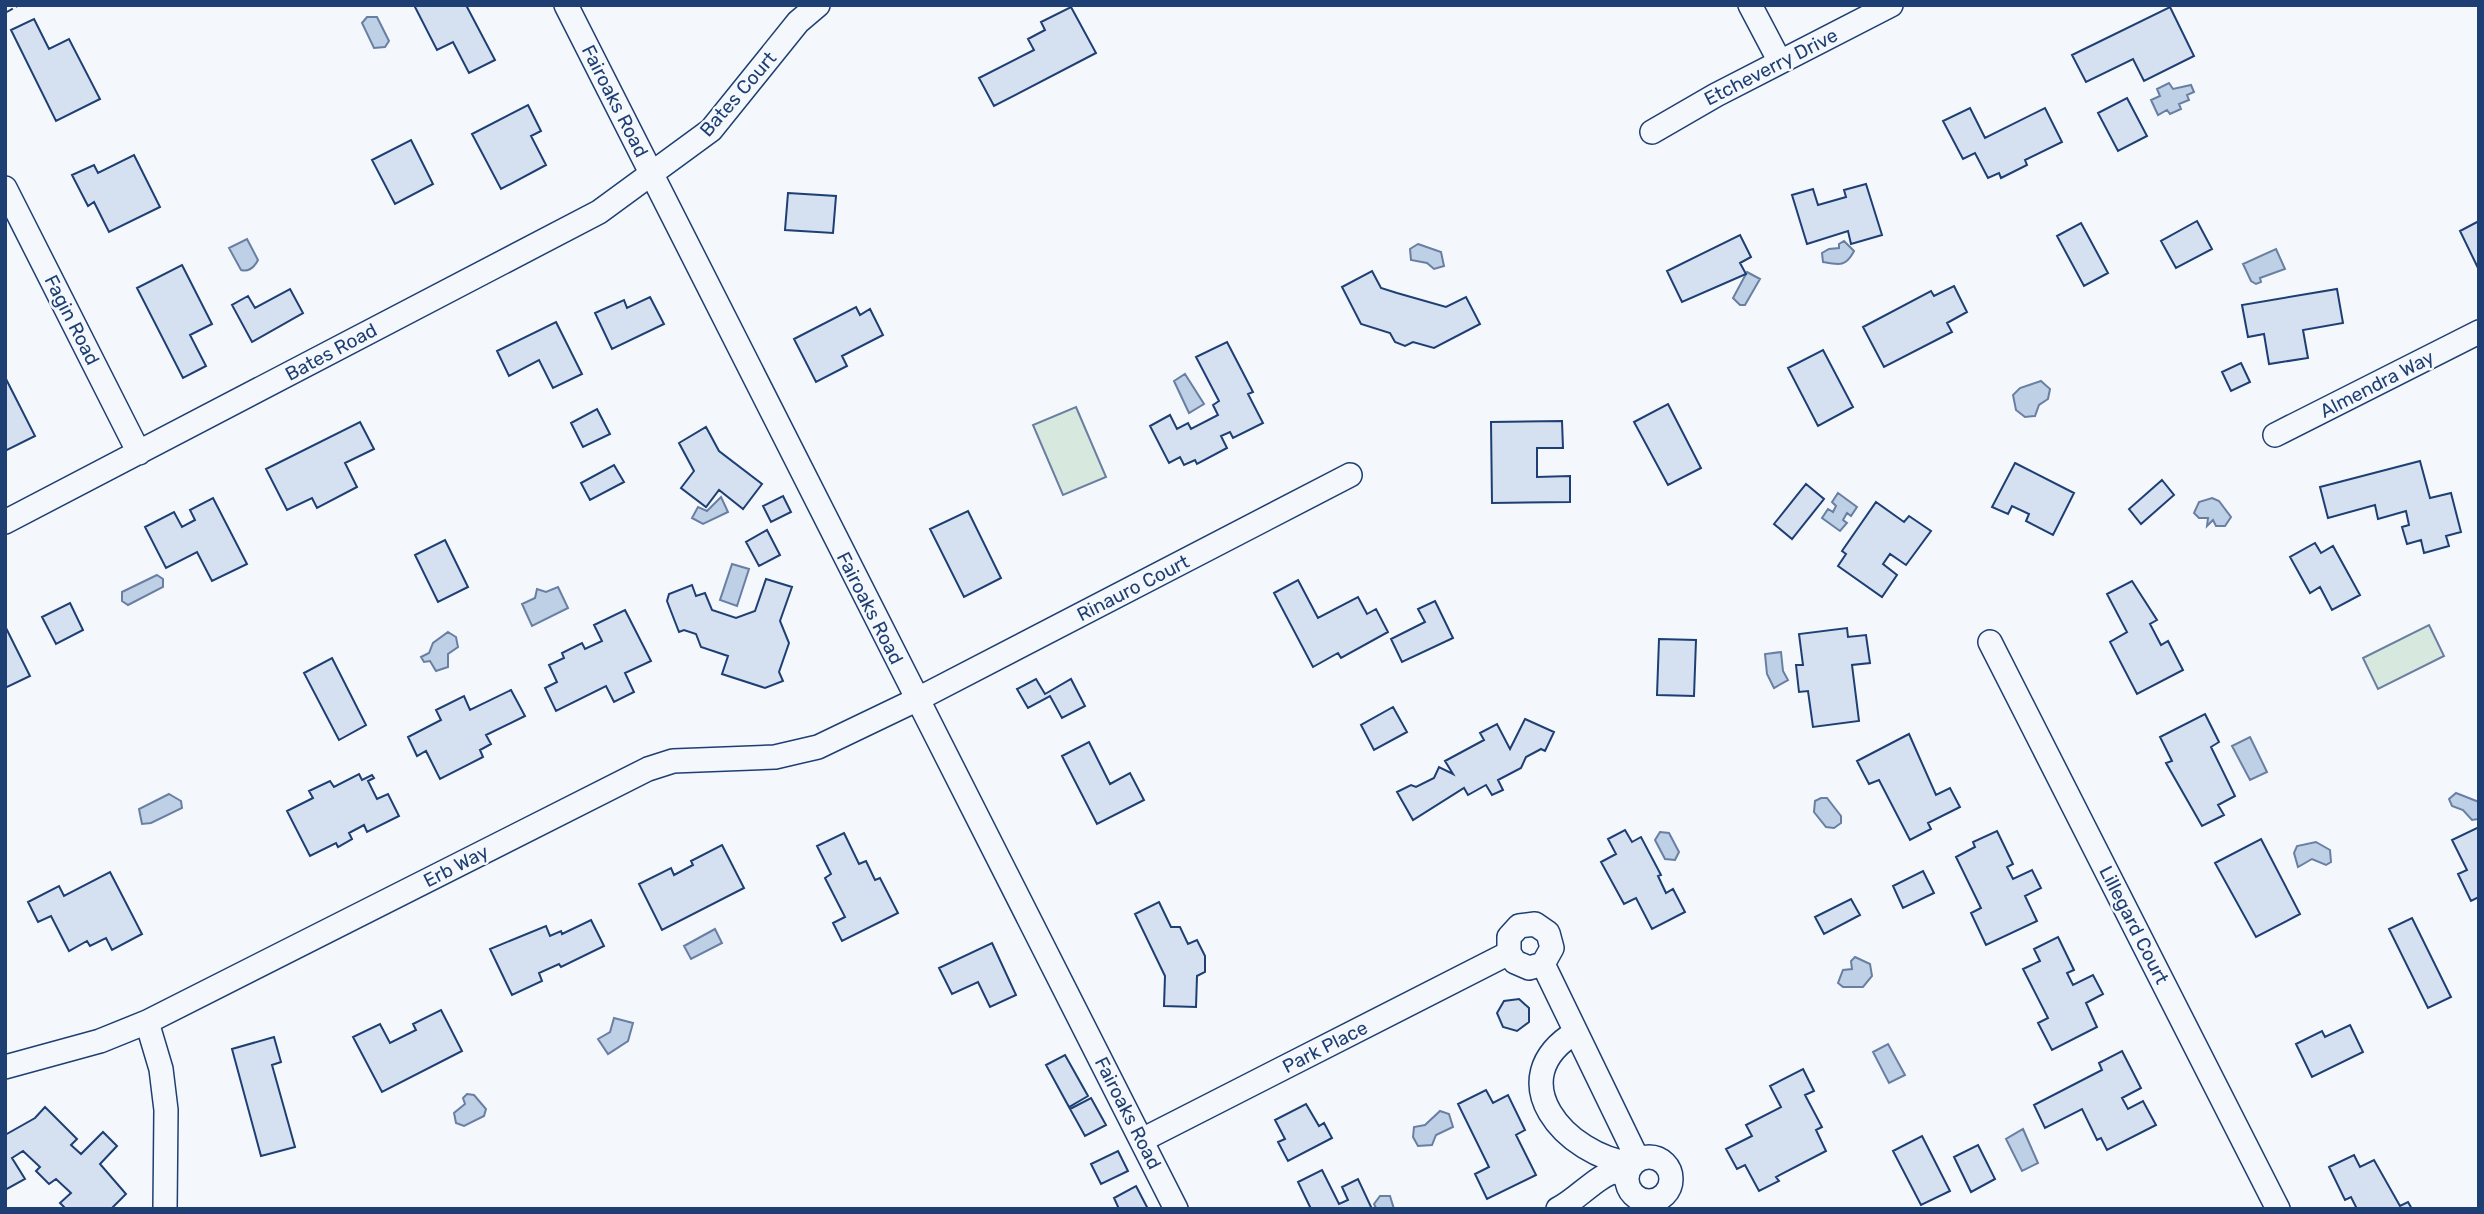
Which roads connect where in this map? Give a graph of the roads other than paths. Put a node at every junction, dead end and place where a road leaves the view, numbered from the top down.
1 (566, 5) edge
2 (818, 5) edge
3 (1750, 5) edge
4 (1889, 6) edge
5 (1780, 62) junction
6 (1652, 132) dead end
7 (652, 176) junction
8 (5, 188) edge
9 (2479, 332) edge
10 (2275, 435) dead end
11 (139, 453) junction
12 (1350, 475) dead end
13 (5, 522) edge
14 (1990, 642) dead end
15 (916, 700) junction
16 (1509, 953) junction
17 (1543, 964) junction
18 (147, 1022) junction
19 (1576, 1032) junction
20 (5, 1067) edge
21 (1142, 1140) junction
22 (1632, 1167) junction
23 (1659, 1204) edge
24 (165, 1209) edge
25 (1177, 1209) edge
26 (1558, 1209) edge
27 (2278, 1209) edge

1 - 7 street, Fairoaks Road
2 - 7 street, Bates Court
3 - 5 street
4 - 5 street, Etcheverry Drive
5 - 6 street, Etcheverry Drive
7 - 11 street, Bates Road
7 - 15 street, Fairoaks Road
8 - 11 street, Fagin Road
9 - 10 street, Almendra Way
11 - 13 street, Bates Road
12 - 15 street, Rinauro Court
14 - 27 street, Lillegard Court
15 - 18 street, Erb Way
15 - 21 street, Fairoaks Road
16 - 17 street
16 - 17 street
16 - 21 street, Park Place
17 - 19 street
18 - 20 street, Erb Way
18 - 24 street
19 - 22 street
19 - 22 street
21 - 25 street, Fairoaks Road
22 - 23 street
22 - 23 street
22 - 26 street

